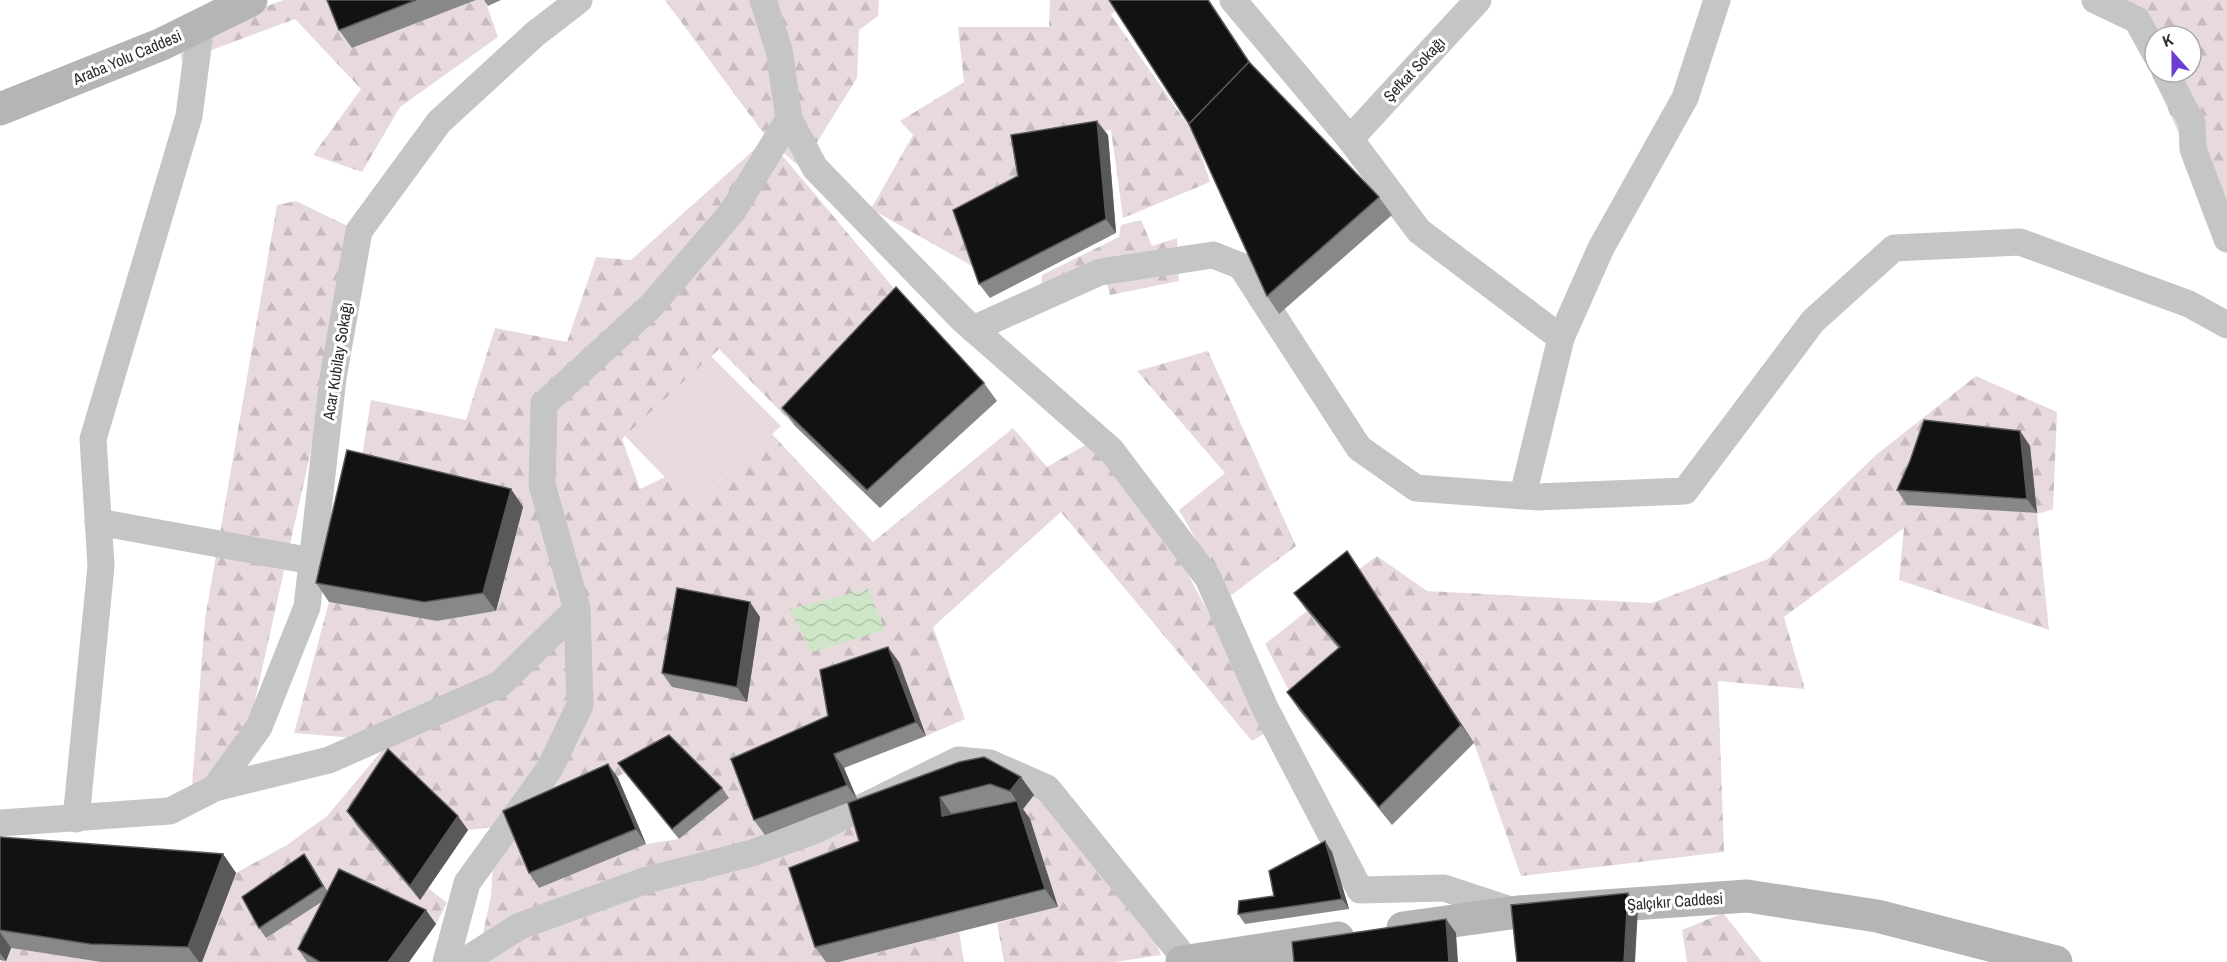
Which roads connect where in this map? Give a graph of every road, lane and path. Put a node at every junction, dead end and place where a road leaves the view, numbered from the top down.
1 (251, 0) edge
2 (579, 0) edge
3 (763, 0) edge
4 (1233, 0) edge
5 (1479, 0) edge
6 (1717, 0) edge
7 (2095, 0) edge
8 (201, 24) junction
9 (2143, 31) edge
10 (2171, 84) edge
11 (0, 110) edge
12 (789, 119) junction
13 (1350, 139) junction
14 (2227, 239) edge
15 (2227, 325) edge
16 (974, 329) junction
17 (1561, 338) junction
18 (1523, 495) junction
19 (98, 522) junction
20 (312, 561) junction
21 (577, 609) junction
22 (215, 788) junction
23 (76, 819) junction
24 (0, 824) edge
25 (1518, 912) junction
26 (446, 962) edge
27 (463, 962) edge
28 (1184, 962) edge
29 (2056, 962) edge

1 - 8 main road, Araba Yolu Caddesi
2 - 20 street, Acar Kubilay Sokağı
3 - 12 street
4 - 13 street
5 - 13 street, Şefkat Sokağı
6 - 17 street
7 - 9 street
8 - 11 main road, Araba Yolu Caddesi
8 - 19 street
10 - 14 street
12 - 16 street
12 - 21 street
13 - 17 street
15 - 18 street
16 - 18 street
16 - 25 street
17 - 18 street
19 - 20 street
19 - 23 street
20 - 22 street, Acar Kubilay Sokağı
21 - 22 street
21 - 26 street
22 - 23 street
23 - 24 street
25 - 28 main road, Şalçıkır Caddesi
25 - 29 main road, Şalçıkır Caddesi
27 - 28 street

